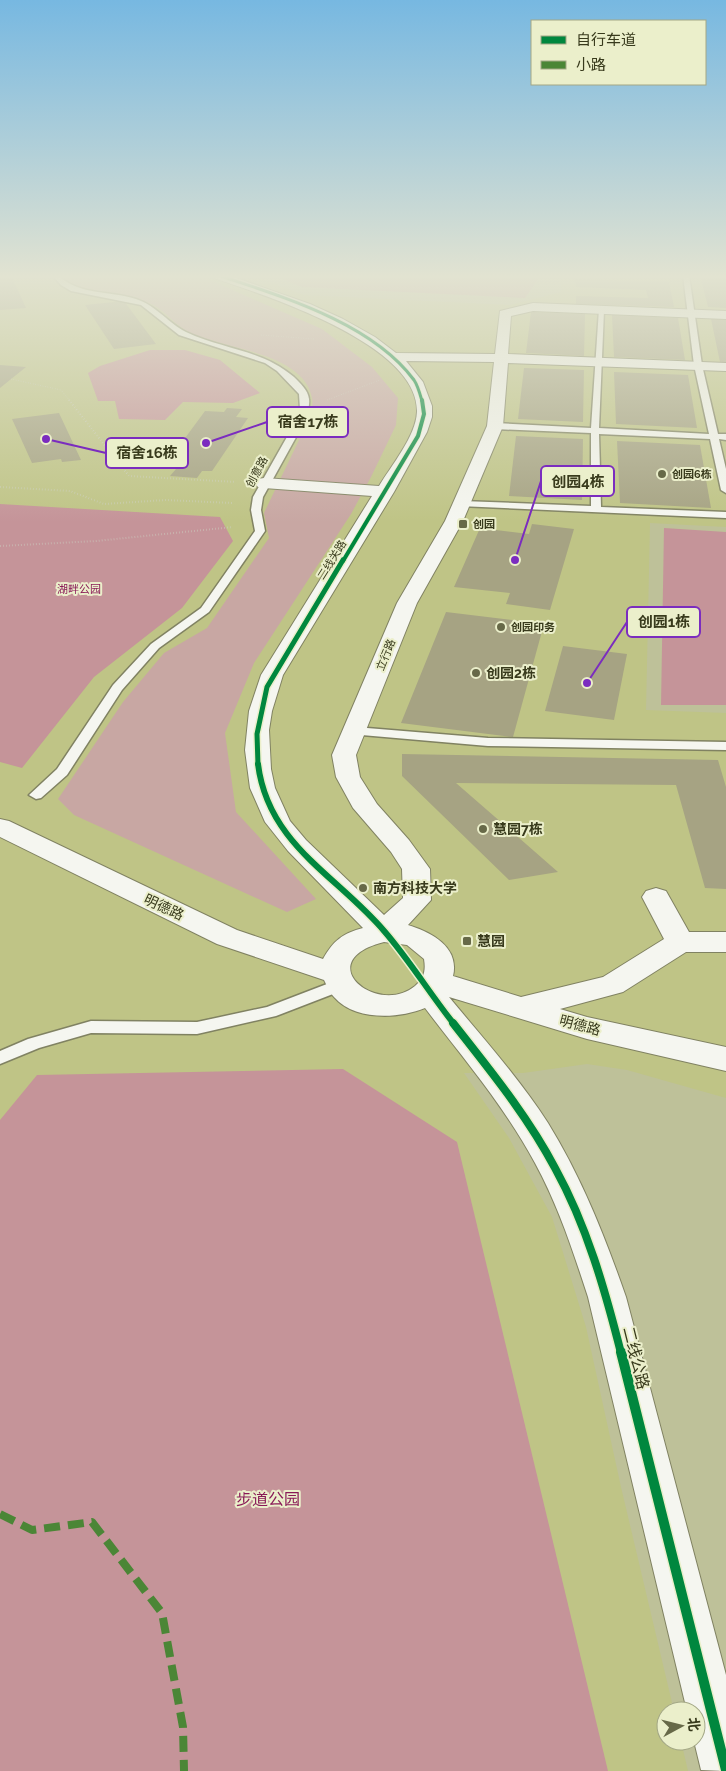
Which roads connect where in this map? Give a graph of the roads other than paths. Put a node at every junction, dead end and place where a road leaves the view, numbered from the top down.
1 (259, 358) edge
2 (392, 358) edge
3 (500, 358) junction
4 (597, 358) edge
5 (697, 358) edge
6 (597, 362) junction
7 (400, 364) junction
8 (698, 366) junction
9 (726, 366) edge
10 (495, 426) junction
11 (595, 431) junction
12 (714, 437) junction
13 (726, 437) edge
14 (261, 490) junction
15 (726, 490) edge
16 (384, 492) junction
17 (462, 504) junction
18 (596, 510) junction
19 (726, 515) edge
20 (355, 731) junction
21 (726, 746) edge
22 (36, 796) dead end
23 (0, 827) edge
24 (656, 897) dead end
25 (384, 932) junction
26 (680, 942) junction
27 (726, 942) edge
28 (337, 979) junction
29 (433, 987) junction
30 (519, 1008) junction
31 (0, 1058) edge
32 (726, 1059) edge
33 (726, 1770) edge

1 - 14 lane, 创意路
2 - 7 street, 二线关路
3 - 6 street
3 - 7 street
3 - 10 street, 立行路
4 - 6 lane
5 - 8 lane
6 - 8 street
6 - 11 lane
7 - 16 street, 二线关路
8 - 9 street
8 - 12 lane
10 - 11 lane
10 - 17 street, 立行路
11 - 12 lane
11 - 18 lane
12 - 13 lane
12 - 15 lane
14 - 16 street
14 - 22 lane, 创意路
16 - 25 street, 二线关路
17 - 18 lane
17 - 20 street, 立行路
18 - 19 lane
20 - 21 lane
20 - 25 street, 立行路
23 - 28 street, 明德路
24 - 26 street
25 - 28 street
25 - 29 street
26 - 27 street
26 - 30 street
28 - 29 street
28 - 31 lane
29 - 30 street, 明德路
29 - 33 street, 二线公路
30 - 32 street, 明德路

